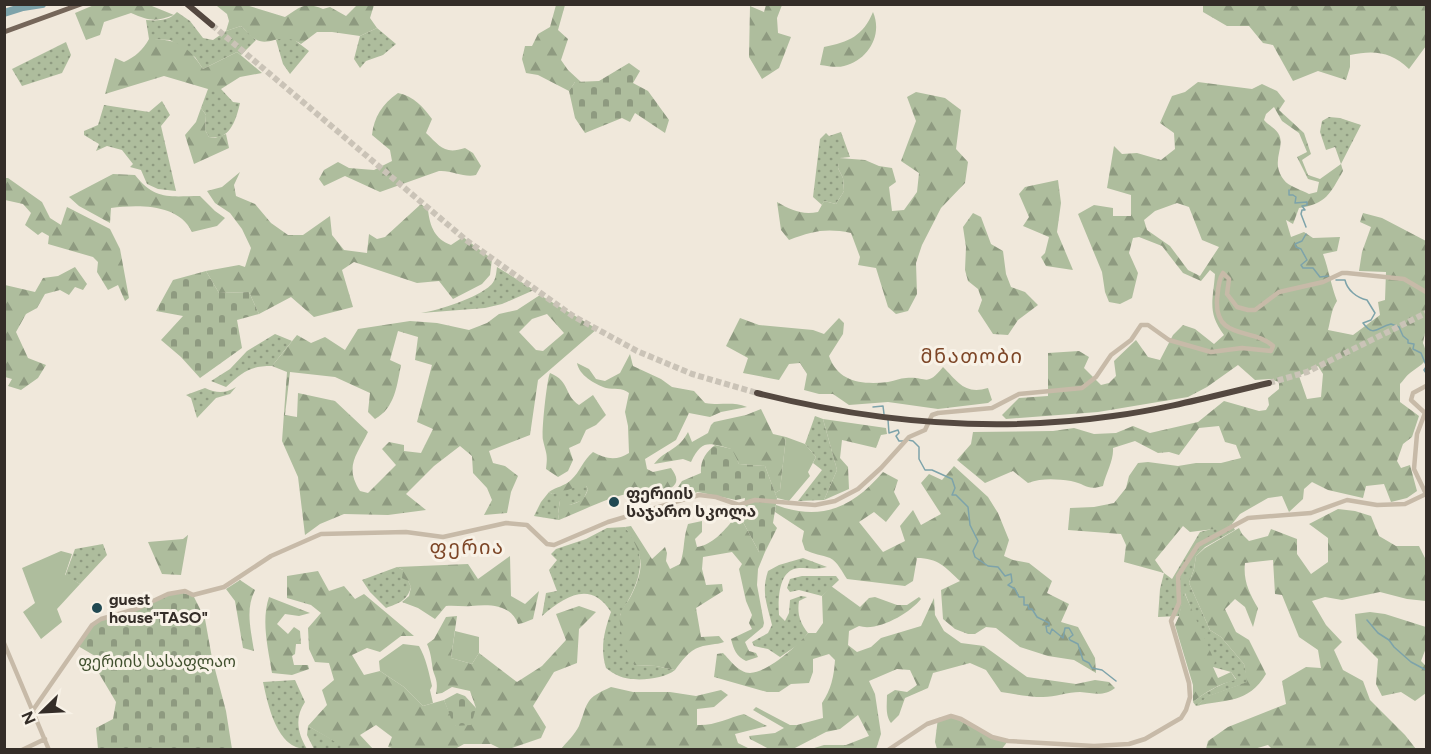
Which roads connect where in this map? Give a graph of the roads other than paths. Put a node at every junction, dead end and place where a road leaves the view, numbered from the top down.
1 (81, 4) edge
2 (187, 4) edge
3 (212, 25) tunnel mouth
4 (4, 32) edge
5 (1426, 292) edge
6 (1269, 383) tunnel mouth
7 (1426, 386) edge
8 (757, 393) tunnel mouth
9 (1426, 494) edge
10 (4, 644) edge
11 (33, 710) junction
12 (45, 739) junction
13 (22, 750) edge
14 (49, 750) edge
15 (888, 750) edge

1 - 4 main road
2 - 3 highway
5 - 11 street
6 - 8 highway
7 - 9 street
9 - 15 street
10 - 11 street
11 - 12 street
12 - 13 street
12 - 14 street

